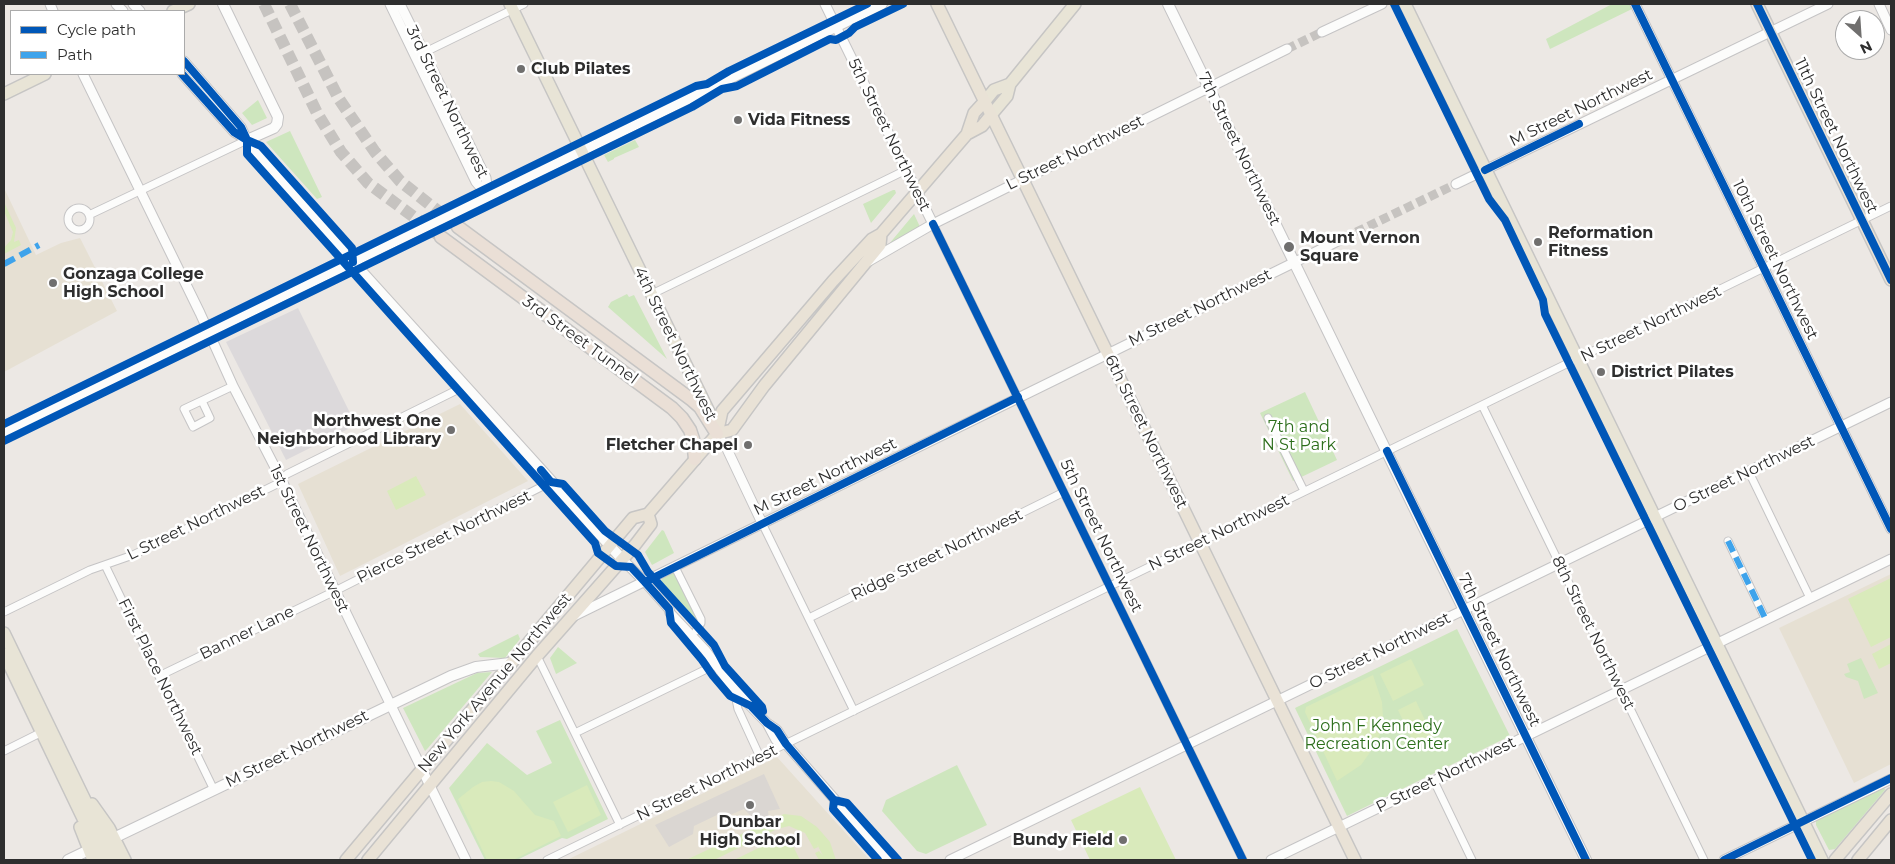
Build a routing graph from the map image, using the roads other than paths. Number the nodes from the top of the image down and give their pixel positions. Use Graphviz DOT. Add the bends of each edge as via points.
graph roads {
  1 [pos="189,4"];
  2 [pos="224,4"];
  3 [pos="390,4"];
  4 [pos="400,4"];
  5 [pos="524,4"];
  6 [pos="825,4"];
  7 [pos="882,4"];
  8 [pos="937,4"];
  9 [pos="1075,4"];
  10 [pos="1168,4"];
  11 [pos="1382,4"];
  12 [pos="1405,4"];
  13 [pos="1635,4"];
  14 [pos="1757,4"];
  15 [pos="1828,4"];
  16 [pos="1879,4"];
  17 [pos="512,6"];
  18 [pos="175,10"];
  19 [pos="836,26"];
  20 [pos="1891,30"];
  21 [pos="1322,32"];
  22 [pos="1770,32"];
  23 [pos="1287,49"];
  24 [pos="424,53"];
  25 [pos="415,57"];
  26 [pos="185,62"];
  27 [pos="43,75"];
  28 [pos="83,75"];
  29 [pos="183,75"];
  30 [pos="1672,79"];
  31 [pos="1010,84"];
  32 [pos="1209,87"];
  33 [pos="4,94"];
  34 [pos="985,101"];
  35 [pos="991,115"];
  36 [pos="967,134"];
  37 [pos="247,140"];
  38 [pos="581,151"];
  39 [pos="906,170"];
  40 [pos="1485,170"];
  41 [pos="1023,179"];
  42 [pos="1456,184"];
  43 [pos="140,191"];
  44 [pos="917,192"];
  45 [pos="488,196"];
  46 [pos="1891,206"];
  47 [pos="89,215"];
  48 [pos="1862,220"];
  49 [pos="933,224"];
  50 [pos="458,228"];
  51 [pos="881,234"];
  52 [pos="441,237"];
  53 [pos="1344,238"];
  54 [pos="353,262"];
  55 [pos="866,262"];
  56 [pos="1294,262"];
  57 [pos="1764,269"];
  58 [pos="1891,280"];
  59 [pos="652,294"];
  60 [pos="208,332"];
  61 [pos="1107,354"];
  62 [pos="1578,359"];
  63 [pos="233,386"];
  64 [pos="465,386"];
  65 [pos="1018,398"];
  66 [pos="202,401"];
  67 [pos="1891,402"];
  68 [pos="1482,405"];
  69 [pos="1268,418"];
  70 [pos="1842,426"];
  71 [pos="4,432"];
  72 [pos="717,434"];
  73 [pos="1387,451"];
  74 [pos="695,459"];
  75 [pos="1749,472"];
  76 [pos="281,479"];
  77 [pos="551,482"];
  78 [pos="1304,491"];
  79 [pos="1064,492"];
  80 [pos="648,514"];
  81 [pos="1654,517"];
  82 [pos="762,523"];
  83 [pos="1891,529"];
  84 [pos="1728,541"];
  85 [pos="1199,542"];
  86 [pos="609,546"];
  87 [pos="622,558"];
  88 [pos="1891,559"];
  89 [pos="1559,563"];
  90 [pos="105,565"];
  91 [pos="675,567"];
  92 [pos="645,582"];
  93 [pos="1110,586"];
  94 [pos="335,591"];
  95 [pos="1810,598"];
  96 [pos="669,609"];
  97 [pos="1464,610"];
  98 [pos="4,612"];
  99 [pos="572,617"];
  100 [pos="809,618"];
  101 [pos="1766,620"];
  102 [pos="696,632"];
  103 [pos="4,633"];
  104 [pos="1717,643"];
  105 [pos="4,654"];
  106 [pos="537,656"];
  107 [pos="510,663"];
  108 [pos="715,665"];
  109 [pos="159,676"];
  110 [pos="734,689"];
  111 [pos="1620,690"];
  112 [pos="1277,701"];
  113 [pos="390,704"];
  114 [pos="854,711"];
  115 [pos="46,730"];
  116 [pos="575,733"];
  117 [pos="1526,736"];
  118 [pos="786,744"];
  119 [pos="1186,745"];
  120 [pos="4,751"];
  121 [pos="760,756"];
  122 [pos="422,770"];
  123 [pos="1891,779"];
  124 [pos="1434,781"];
  125 [pos="430,786"];
  126 [pos="214,790"];
  127 [pos="1891,794"];
  128 [pos="79,799"];
  129 [pos="1891,820"];
  130 [pos="1803,822"];
  131 [pos="620,825"];
  132 [pos="1338,827"];
  133 [pos="99,847"];
  134 [pos="68,860"];
  135 [pos="103,860"];
  136 [pos="114,860"];
  137 [pos="125,860"];
  138 [pos="346,860"];
  139 [pos="368,860"];
  140 [pos="466,860"];
  141 [pos="547,860"];
  142 [pos="888,860"];
  143 [pos="950,860"];
  144 [pos="1243,860"];
  145 [pos="1271,860"];
  146 [pos="1354,860"];
  147 [pos="1472,860"];
  148 [pos="1586,860"];
  149 [pos="1704,860"];
  150 [pos="1724,860"];
  151 [pos="1822,860"];
  152 [pos="1835,860"];
  153 [pos="1858,860"];
  1 -- 18 [label="main road"];
  2 -- 37 [label="main road" via="278,117 274,128"];
  3 -- 25 [label="street, 3rd Street Northwest"];
  4 -- 24 [label="street, 3rd Street Northwest"];
  5 -- 17 [label="street"];
  6 -- 19 [label="street, 5th Street Northwest"];
  7 -- 19 [label="main road"];
  8 -- 34 [label="highway, 6th Street Northwest"];
  9 -- 31 [label="main road, New York Avenue Northwest"];
  10 -- 32 [label="main road, 7th Street Northwest"];
  11 -- 21 [label="street"];
  12 -- 40 [label="main road"];
  13 -- 30 [label="street, 10th Street Northwest"];
  14 -- 22 [label="highway, 11th Street Northwest"];
  15 -- 22 [label="street, M Street Northwest"];
  16 -- 20 [label="street"];
  17 -- 24 [label="street"];
  17 -- 38 [label="main road, 4th Street Northwest"];
  19 -- 38 [label="main road"];
  19 -- 39 [label="street, 5th Street Northwest"];
  22 -- 30 [label="street, M Street Northwest"];
  22 -- 48 [label="highway, 11th Street Northwest"];
  23 -- 32 [label="street, L Street Northwest"];
  24 -- 25 [label="street"];
  24 -- 45 [label="street, 3rd Street Northwest" via="486,178"];
  25 -- 45 [label="street, 3rd Street Northwest" via="476,182"];
  26 -- 37 [label="street" via="241,127"];
  27 -- 33 [label="main road"];
  28 -- 43 [label="street, 1st Street Northwest"];
  29 -- 37 [label="street" via="234,132"];
  30 -- 40 [label="street, M Street Northwest"];
  30 -- 57 [label="street, 10th Street Northwest"];
  31 -- 34 [label="main road, New York Avenue Northwest" via="994,90"];
  31 -- 35 [label="main road, New York Avenue Northwest" via="1008,96"];
  32 -- 41 [label="street, L Street Northwest"];
  32 -- 56 [label="main road, 7th Street Northwest"];
  34 -- 35 [label="highway, 6th Street Northwest"];
  34 -- 36 [label="highway, New York Avenue Northwest" via="974,113"];
  35 -- 36 [label="highway, New York Avenue Northwest" via="982,126"];
  35 -- 41 [label="highway, 6th Street Northwest"];
  36 -- 44 [label="highway, New York Avenue Northwest"];
  37 -- 43 [label="street"];
  37 -- 54 [label="main road"];
  38 -- 45 [label="main road"];
  38 -- 59 [label="main road, 4th Street Northwest"];
  39 -- 44 [label="street, 5th Street Northwest"];
  39 -- 59 [label="street"];
  40 -- 42 [label="street, M Street Northwest"];
  40 -- 62 [label="main road"];
  41 -- 49 [label="street, L Street Northwest"];
  41 -- 61 [label="highway, 6th Street Northwest"];
  43 -- 47 [label="street"];
  43 -- 60 [label="street, 1st Street Northwest"];
  44 -- 49 [label="street, 5th Street Northwest"];
  44 -- 51 [label="highway, New York Avenue Northwest"];
  45 -- 54 [label="main road, bridge"];
  46 -- 48 [label="street, N Street Northwest"];
  48 -- 57 [label="street, N Street Northwest"];
  48 -- 58 [label="highway, 11th Street Northwest"];
  49 -- 55 [label="street, L Street Northwest"];
  49 -- 65 [label="street, 5th Street Northwest"];
  50 -- 72 [label="highway, 3rd Street Tunnel" via="692,400"];
  51 -- 55 [label="highway, New York Avenue Northwest" via="880,245"];
  51 -- 72 [label="highway, New York Avenue Northwest" via="872,239 832,281 722,411"];
  52 -- 74 [label="highway, 3rd Street Tunnel" via="672,408 690,430"];
  53 -- 56 [label="street, M Street Northwest"];
  54 -- 60 [label="main road"];
  54 -- 64 [label="main road"];
  55 -- 72 [label="highway, New York Avenue Northwest" via="732,430"];
  56 -- 61 [label="street, M Street Northwest"];
  56 -- 73 [label="main road, 7th Street Northwest"];
  57 -- 62 [label="street, N Street Northwest"];
  57 -- 70 [label="street, 10th Street Northwest"];
  59 -- 72 [label="main road, 4th Street Northwest"];
  60 -- 63 [label="street, 1st Street Northwest"];
  60 -- 71 [label="main road"];
  61 -- 65 [label="street, M Street Northwest"];
  61 -- 85 [label="highway, 6th Street Northwest"];
  62 -- 68 [label="street, N Street Northwest"];
  62 -- 81 [label="main road"];
  63 -- 66 [label="street"];
  63 -- 76 [label="street, 1st Street Northwest"];
  64 -- 76 [label="street, L Street Northwest"];
  64 -- 77 [label="main road"];
  65 -- 79 [label="street, 5th Street Northwest"];
  65 -- 82 [label="street, M Street Northwest"];
  67 -- 70 [label="street, O Street Northwest"];
  68 -- 73 [label="street, N Street Northwest"];
  68 -- 89 [label="street, 8th Street Northwest"];
  69 -- 78 [label="street"];
  70 -- 75 [label="street, O Street Northwest"];
  70 -- 83 [label="street, 10th Street Northwest"];
  72 -- 74 [label="highway, New York Avenue Northwest"];
  72 -- 82 [label="street, 4th Street Northwest"];
  73 -- 78 [label="street, N Street Northwest"];
  73 -- 97 [label="main road, 7th Street Northwest"];
  74 -- 80 [label="highway, New York Avenue Northwest"];
  75 -- 81 [label="street, O Street Northwest"];
  75 -- 95 [label="street"];
  76 -- 90 [label="street, L Street Northwest" via="275,485 133,555"];
  76 -- 94 [label="street, 1st Street Northwest"];
  77 -- 86 [label="main road"];
  77 -- 94 [label="street, Pierce Street Northwest"];
  78 -- 85 [label="street, N Street Northwest"];
  79 -- 93 [label="street, 5th Street Northwest"];
  79 -- 100 [label="street, Ridge Street Northwest"];
  80 -- 86 [label="highway, New York Avenue Northwest" via="633,518"];
  80 -- 87 [label="highway, New York Avenue Northwest" via="651,524"];
  81 -- 89 [label="street, O Street Northwest"];
  81 -- 104 [label="main road"];
  82 -- 91 [label="street, M Street Northwest"];
  82 -- 100 [label="street, 4th Street Northwest"];
  84 -- 101 [label="street"];
  85 -- 93 [label="street, N Street Northwest"];
  85 -- 112 [label="highway, 6th Street Northwest"];
  86 -- 87 [label="main road"];
  86 -- 107 [label="highway, New York Avenue Northwest"];
  87 -- 92 [label="street"];
  87 -- 99 [label="highway, New York Avenue Northwest"];
  88 -- 95 [label="street, P Street Northwest"];
  89 -- 97 [label="street, O Street Northwest"];
  89 -- 111 [label="street, 8th Street Northwest"];
  90 -- 98 [label="street, L Street Northwest"];
  90 -- 109 [label="street, First Place Northwest"];
  91 -- 92 [label="street, M Street Northwest"];
  91 -- 102 [label="street" via="701,619"];
  92 -- 96 [label="street"];
  92 -- 99 [label="street, M Street Northwest"];
  93 -- 114 [label="street, N Street Northwest"];
  93 -- 119 [label="street, 5th Street Northwest"];
  94 -- 109 [label="street, Banner Lane"];
  94 -- 113 [label="street, 1st Street Northwest"];
  95 -- 101 [label="street, P Street Northwest"];
  96 -- 102 [label="street" via="674,609"];
  96 -- 108 [label="street"];
  97 -- 112 [label="street, O Street Northwest"];
  97 -- 117 [label="main road, 7th Street Northwest"];
  99 -- 106 [label="highway, New York Avenue Northwest"];
  100 -- 114 [label="street, 4th Street Northwest"];
  101 -- 104 [label="street, P Street Northwest"];
  102 -- 110 [label="street" via="717,656"];
  103 -- 115 [label="main road"];
  104 -- 111 [label="street, P Street Northwest"];
  104 -- 130 [label="main road"];
  105 -- 115 [label="main road"];
  106 -- 116 [label="street"];
  106 -- 125 [label="highway, New York Avenue Northwest"];
  107 -- 113 [label="main road, M Street Northwest" via="461,671"];
  107 -- 122 [label="highway, New York Avenue Northwest"];
  108 -- 110 [label="street"];
  108 -- 116 [label="street"];
  109 -- 126 [label="street, First Place Northwest"];
  110 -- 118 [label="street" via="766,723 776,740"];
  110 -- 121 [label="street" via="738,709"];
  111 -- 117 [label="street, P Street Northwest"];
  111 -- 149 [label="street, 8th Street Northwest"];
  112 -- 119 [label="street, O Street Northwest"];
  112 -- 132 [label="highway, 6th Street Northwest"];
  113 -- 122 [label="street, 1st Street Northwest"];
  113 -- 126 [label="main road, M Street Northwest"];
  114 -- 118 [label="street, N Street Northwest"];
  115 -- 120 [label="street"];
  115 -- 128 [label="main road"];
  116 -- 131 [label="street"];
  117 -- 124 [label="street, P Street Northwest"];
  117 -- 148 [label="main road, 7th Street Northwest"];
  118 -- 121 [label="street, N Street Northwest"];
  118 -- 142 [label="street"];
  119 -- 143 [label="street, O Street Northwest"];
  119 -- 144 [label="street, 5th Street Northwest"];
  121 -- 131 [label="street, N Street Northwest"];
  122 -- 125 [label="street, 1st Street Northwest"];
  122 -- 138 [label="highway, New York Avenue Northwest"];
  123 -- 130 [label="street"];
  124 -- 132 [label="street, P Street Northwest"];
  124 -- 147 [label="street"];
  125 -- 139 [label="highway, New York Avenue Northwest"];
  125 -- 140 [label="street, 1st Street Northwest"];
  126 -- 133 [label="main road, M Street Northwest"];
  127 -- 152 [label="highway"];
  128 -- 133 [label="main road"];
  128 -- 133 [label="main road" via="76,816"];
  129 -- 153 [label="highway"];
  130 -- 150 [label="street"];
  130 -- 151 [label="main road"];
  131 -- 141 [label="street, N Street Northwest"];
  132 -- 145 [label="street, P Street Northwest"];
  132 -- 146 [label="highway, 6th Street Northwest"];
  133 -- 134 [label="main road, M Street Northwest"];
  133 -- 135 [label="main road"];
  133 -- 136 [label="main road"];
  133 -- 137 [label="main road"];
}
